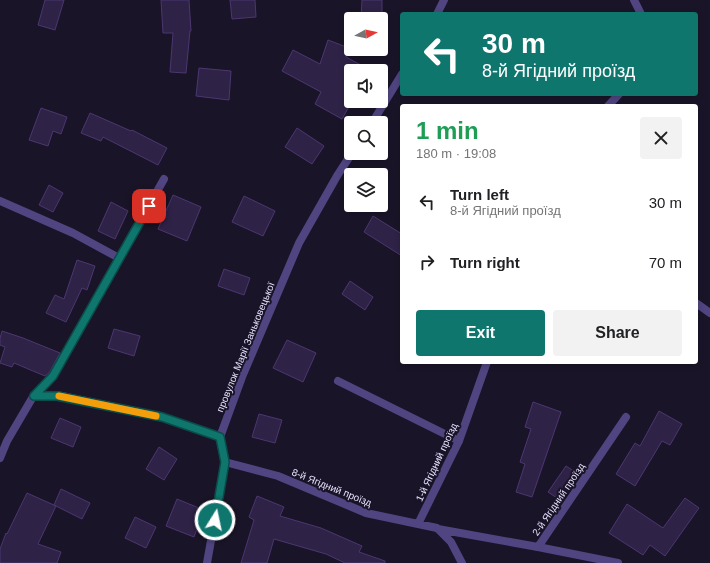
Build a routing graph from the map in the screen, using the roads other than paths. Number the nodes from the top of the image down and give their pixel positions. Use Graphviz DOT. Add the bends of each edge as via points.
graph roads {
  1 [pos="444,0"];
  2 [pos="634,0"];
  3 [pos="438,12"];
  4 [pos="640,12"];
  5 [pos="400,77"];
  6 [pos="617,96"];
  7 [pos="610,104"];
  8 [pos="376,116"];
  9 [pos="347,160"];
  10 [pos="164,179"];
  11 [pos="0,201"];
  12 [pos="119,258"];
  13 [pos="698,304"];
  14 [pos="710,313"];
  15 [pos="486,364"];
  16 [pos="338,381"];
  17 [pos="34,396"];
  18 [pos="626,417"];
  19 [pos="220,437"];
  20 [pos="459,441"];
  21 [pos="0,458"];
  22 [pos="225,462"];
  23 [pos="418,524"];
  24 [pos="437,528"];
  25 [pos="538,547"];
  26 [pos="207,563"];
  27 [pos="462,563"];
  28 [pos="614,563"];
  1 -- 3 [label="street"];
  2 -- 4 [label="street"];
  5 -- 8 [label="street"];
  6 -- 7 [label="street"];
  9 -- 19 [label="street, провулок Марії Заньковецької" via="299,243 242,377"];
  10 -- 12 [label="street"];
  11 -- 12 [label="street" via="73,233"];
  12 -- 17 [label="street" via="53,376"];
  13 -- 14 [label="street"];
  15 -- 20 [label="street, 1-й Ягідний проїзд"];
  16 -- 20 [label="street"];
  17 -- 19 [label="street" via="57,396 162,417"];
  17 -- 21 [label="street" via="6,441"];
  18 -- 25 [label="street, 2-й Ягідний проїзд"];
  19 -- 22 [label="street"];
  20 -- 23 [label="street, 1-й Ягідний проїзд"];
  22 -- 23 [label="street, 8-й Ягідний проїзд" via="278,476 366,513"];
  22 -- 26 [label="street"];
  23 -- 24 [label="street, 8-й Ягідний проїзд"];
  24 -- 25 [label="street, 2-й Ягідний проїзд"];
  24 -- 27 [label="street" via="451,542"];
  25 -- 28 [label="street"];
}
